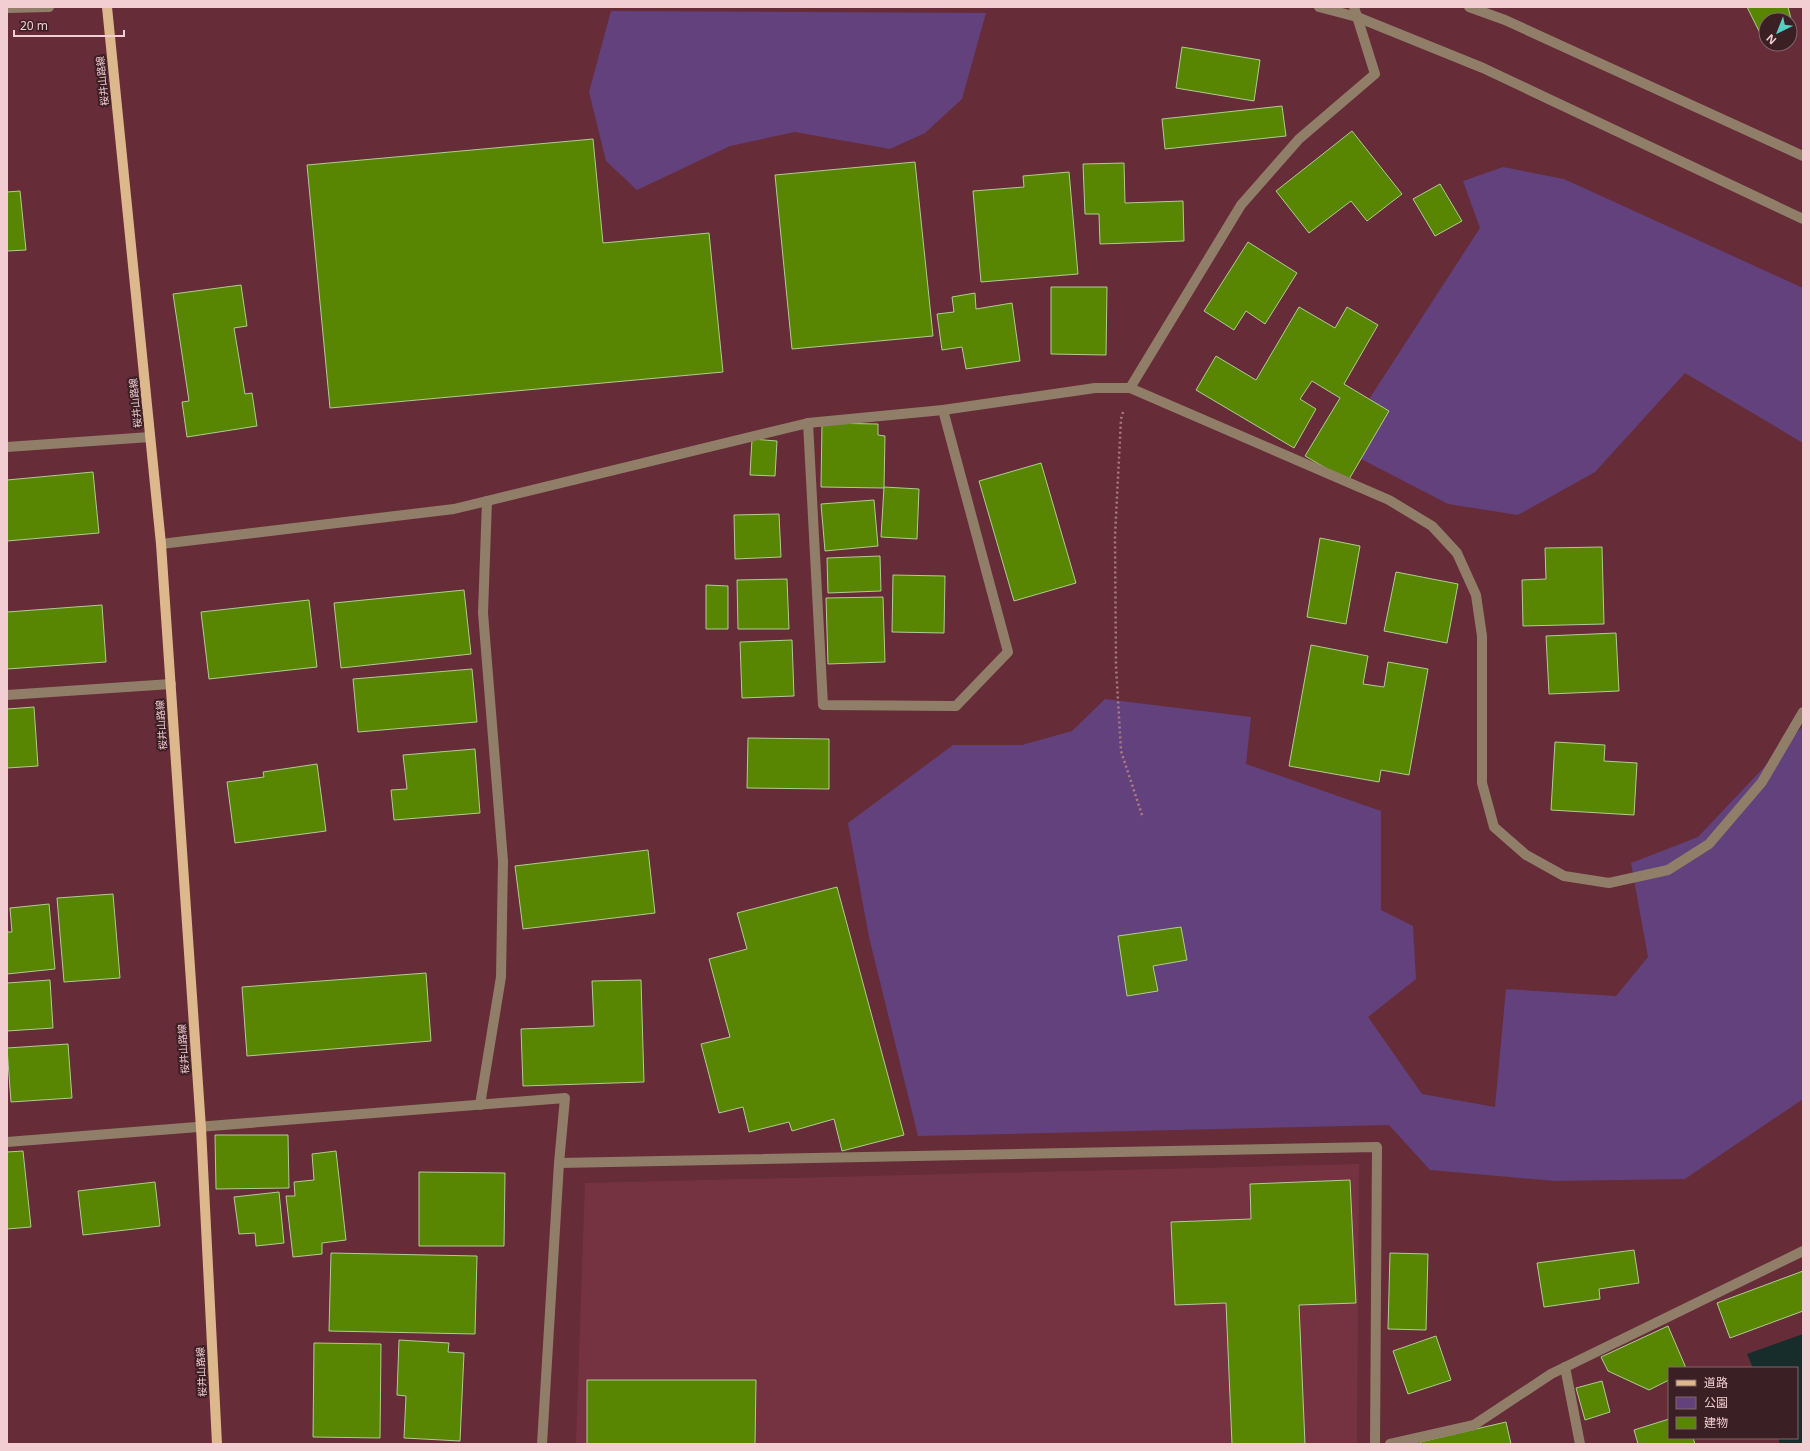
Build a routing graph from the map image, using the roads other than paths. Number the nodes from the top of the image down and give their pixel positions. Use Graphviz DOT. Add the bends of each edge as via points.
graph roads {
  1 [pos="48,7"];
  2 [pos="107,7"];
  3 [pos="1319,7"];
  4 [pos="1468,7"];
  5 [pos="7,8"];
  6 [pos="1356,12"];
  7 [pos="1803,156"];
  8 [pos="1803,218"];
  9 [pos="1130,388"];
  10 [pos="943,410"];
  11 [pos="808,423"];
  12 [pos="150,437"];
  13 [pos="7,447"];
  14 [pos="487,501"];
  15 [pos="161,544"];
  16 [pos="171,684"];
  17 [pos="7,695"];
  18 [pos="1803,712"];
  19 [pos="480,1105"];
  20 [pos="201,1128"];
  21 [pos="7,1142"];
  22 [pos="559,1163"];
  23 [pos="1803,1251"];
  24 [pos="1565,1367"];
  25 [pos="217,1444"];
  26 [pos="542,1444"];
  27 [pos="1375,1444"];
  28 [pos="1390,1444"];
  29 [pos="1580,1444"];
  1 -- 5 [label="street"];
  2 -- 12 [label="main road, 桜井山路線"];
  3 -- 6 [label="street"];
  4 -- 7 [label="street" via="1505,20"];
  6 -- 8 [label="street" via="1484,68"];
  6 -- 9 [label="street" via="1375,74 1299,139 1241,205"];
  9 -- 10 [label="street" via="1095,388"];
  9 -- 18 [label="street" via="1389,500 1432,526 1457,553 1476,595 1482,636 1482,783 1494,827 1526,855 1564,876 1609,883 1638,877 1668,870 1708,844 1762,782"];
  10 -- 11 [label="street"];
  10 -- 11 [label="street" via="1008,652 956,706 823,705"];
  11 -- 14 [label="street"];
  12 -- 13 [label="street"];
  12 -- 15 [label="main road, 桜井山路線"];
  14 -- 15 [label="street" via="454,509"];
  14 -- 19 [label="street" via="483,613 503,861 501,977"];
  15 -- 16 [label="main road, 桜井山路線"];
  16 -- 17 [label="street"];
  16 -- 20 [label="main road, 桜井山路線"];
  19 -- 20 [label="street"];
  19 -- 22 [label="street" via="565,1098"];
  20 -- 21 [label="street"];
  20 -- 25 [label="main road, 桜井山路線"];
  22 -- 26 [label="street"];
  22 -- 27 [label="street" via="1377,1147"];
  23 -- 24 [label="street"];
  24 -- 28 [label="street" via="1474,1425"];
  24 -- 29 [label="street"];
}
